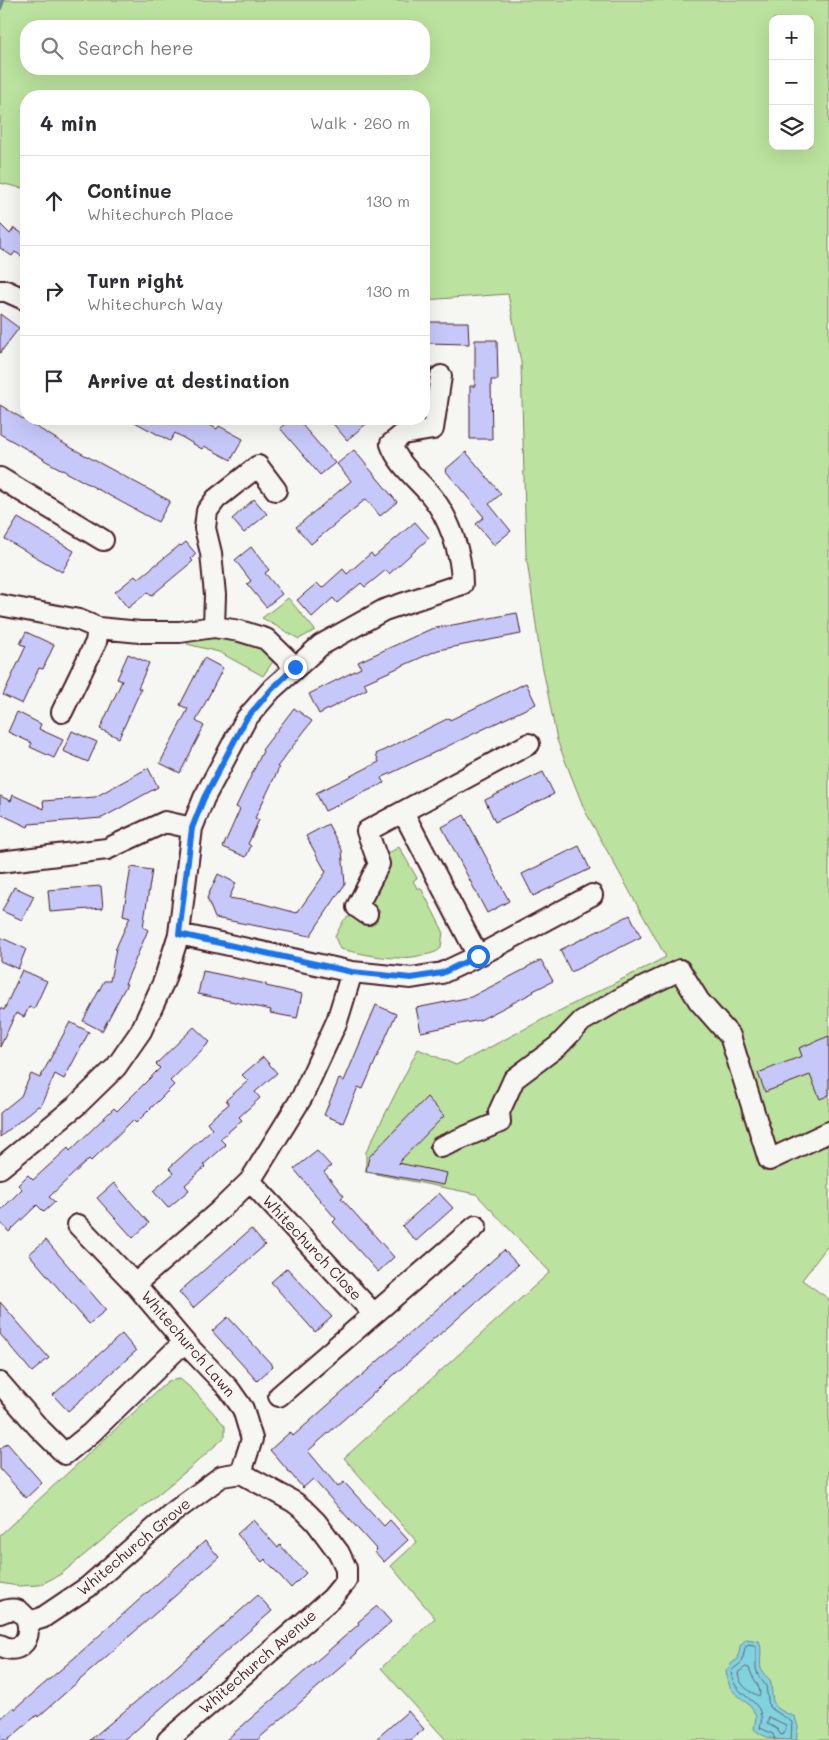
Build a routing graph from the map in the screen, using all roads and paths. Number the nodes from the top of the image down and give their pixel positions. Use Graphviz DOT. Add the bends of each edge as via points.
graph roads {
  1 [pos="0,291"];
  2 [pos="20,297"];
  3 [pos="441,376"];
  4 [pos="0,478"];
  5 [pos="276,490"];
  6 [pos="103,540"];
  7 [pos="0,605"];
  8 [pos="214,627"];
  9 [pos="98,628"];
  10 [pos="295,667"];
  11 [pos="62,712"];
  12 [pos="529,744"];
  13 [pos="403,812"];
  14 [pos="192,828"];
  15 [pos="0,862"];
  16 [pos="592,895"];
  17 [pos="367,914"];
  18 [pos="179,934"];
  19 [pos="478,956"];
  20 [pos="352,972"];
  21 [pos="829,1132"];
  22 [pos="441,1147"];
  23 [pos="0,1168"];
  24 [pos="250,1182"];
  25 [pos="78,1225"];
  26 [pos="476,1226"];
  27 [pos="135,1284"];
  28 [pos="373,1314"];
  29 [pos="184,1342"];
  30 [pos="0,1383"];
  31 [pos="279,1396"];
  32 [pos="241,1473"];
  33 [pos="0,1613"];
  34 [pos="28,1622"];
  35 [pos="1,1650"];
  36 [pos="168,1740"];
  1 -- 2 [label="street"];
  3 -- 10 [label="street" via="434,429 403,434 391,444 395,455 432,496 444,516 456,543 462,584 384,610 321,645"];
  4 -- 6 [label="street"];
  5 -- 8 [label="street" via="258,466 216,499 207,511 205,528 215,594"];
  7 -- 9 [label="street" via="79,620"];
  8 -- 9 [label="street" via="180,632"];
  8 -- 10 [label="street" via="266,639"];
  9 -- 11 [label="street" via="96,642"];
  10 -- 14 [label="street" via="246,719 204,798"];
  12 -- 13 [label="street"];
  13 -- 17 [label="street" via="367,831 379,864 357,907"];
  13 -- 19 [label="street"];
  14 -- 15 [label="street" via="165,822 107,849"];
  14 -- 18 [label="street"];
  16 -- 19 [label="street"];
  18 -- 20 [label="street"];
  18 -- 23 [label="street" via="164,981 141,1032 116,1067 77,1105"];
  19 -- 20 [label="street" via="442,973 411,978"];
  20 -- 24 [label="street" via="337,1021 302,1096"];
  21 -- 22 [label="street" via="769,1160 730,1036 699,1001 680,970 582,1021 558,1046 514,1079 499,1112 500,1122"];
  24 -- 27 [label="street"];
  24 -- 28 [label="street, Whitechurch Close"];
  25 -- 27 [label="street, Whitechurch Lawn"];
  26 -- 28 [label="street, Whitechurch Close"];
  27 -- 29 [label="street, Whitechurch Lawn"];
  28 -- 31 [label="street, Whitechurch Close"];
  29 -- 30 [label="street" via="65,1454"];
  29 -- 32 [label="street, Whitechurch Lawn" via="229,1389 243,1409 252,1438"];
  32 -- 34 [label="street, Whitechurch Grove" via="222,1476 171,1514 88,1587 42,1618"];
  32 -- 36 [label="street, Whitechurch Avenue" via="294,1502 316,1522 339,1553 346,1568 346,1582 332,1598"];
  33 -- 34 [label="street" via="14,1610"];
  34 -- 35 [label="street" via="26,1640 16,1647"];
}
